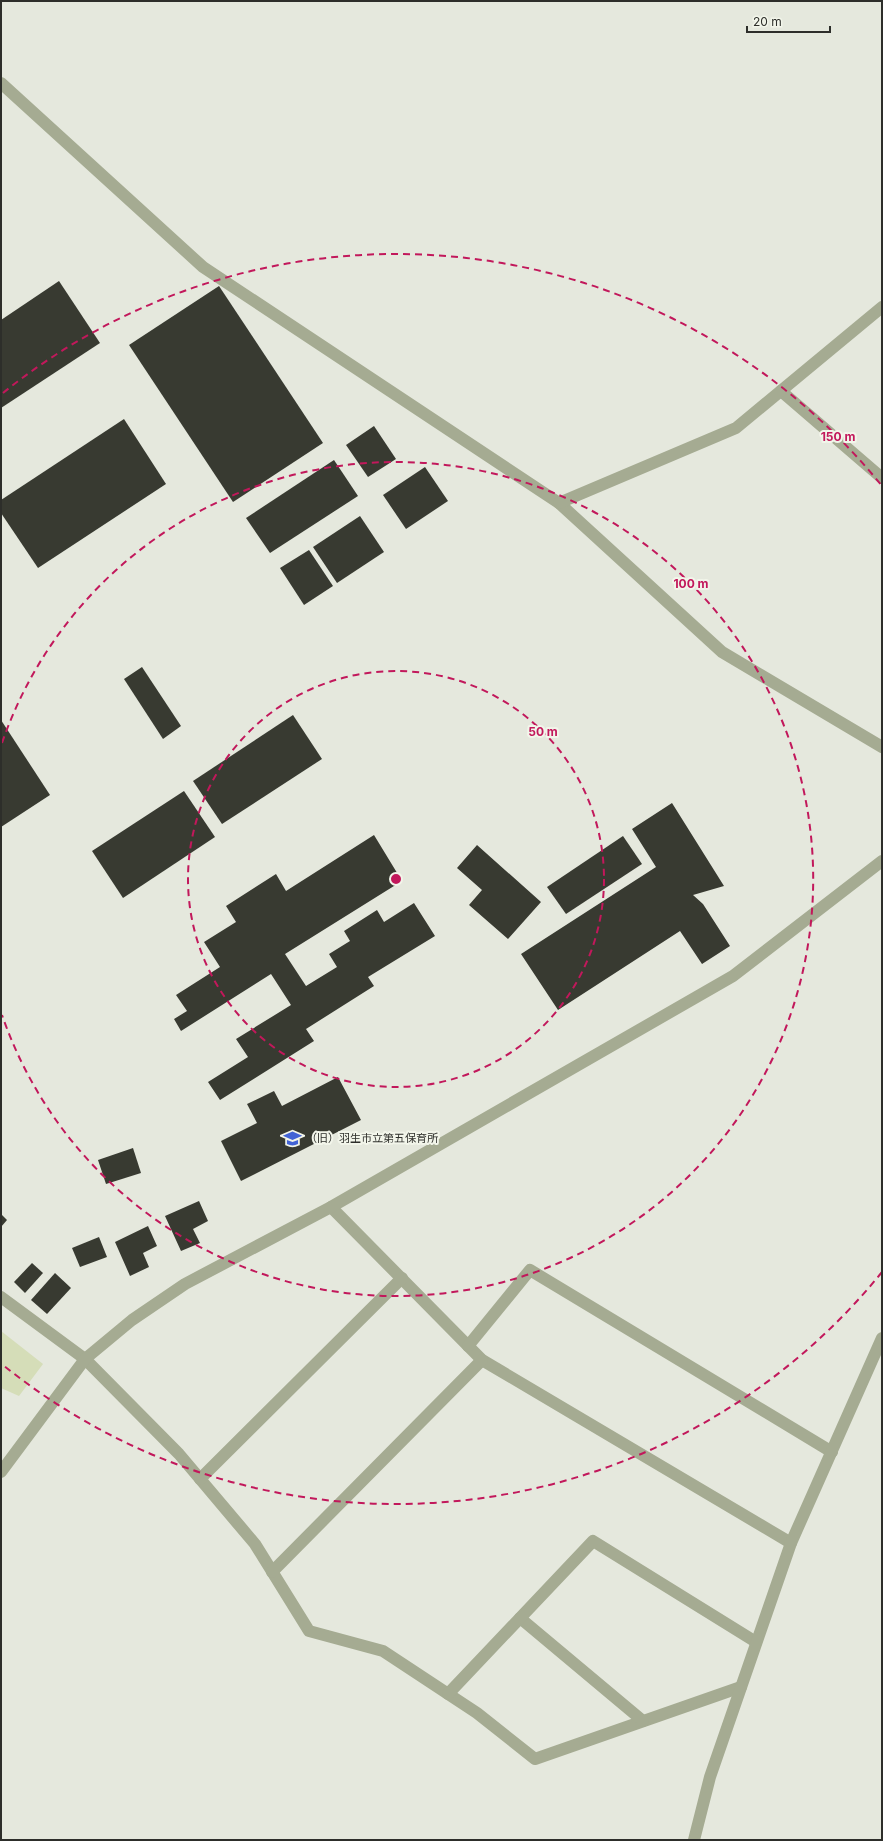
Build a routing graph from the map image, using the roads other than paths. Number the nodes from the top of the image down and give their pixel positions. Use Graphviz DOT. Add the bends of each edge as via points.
graph roads {
  1 [pos="1,83"];
  2 [pos="882,307"];
  3 [pos="781,391"];
  4 [pos="882,478"];
  5 [pos="559,504"];
  6 [pos="882,746"];
  7 [pos="882,861"];
  8 [pos="331,1207"];
  9 [pos="402,1278"];
  10 [pos="1,1297"];
  11 [pos="882,1338"];
  12 [pos="468,1346"];
  13 [pos="85,1359"];
  14 [pos="482,1360"];
  15 [pos="832,1452"];
  16 [pos="1,1472"];
  17 [pos="200,1480"];
  18 [pos="791,1543"];
  19 [pos="272,1572"];
  20 [pos="520,1618"];
  21 [pos="756,1642"];
  22 [pos="741,1687"];
  23 [pos="448,1694"];
  24 [pos="643,1721"];
  25 [pos="694,1840"];
  1 -- 5 [label="street" via="203,267"];
  2 -- 3 [label="street"];
  3 -- 4 [label="street"];
  3 -- 5 [label="street" via="736,428"];
  5 -- 6 [label="street" via="722,652"];
  7 -- 8 [label="street" via="733,976"];
  8 -- 9 [label="street"];
  8 -- 13 [label="street" via="185,1284 132,1320"];
  9 -- 12 [label="street"];
  9 -- 17 [label="street"];
  10 -- 13 [label="street"];
  11 -- 15 [label="street"];
  12 -- 14 [label="street"];
  12 -- 15 [label="street" via="530,1270"];
  13 -- 16 [label="street"];
  13 -- 17 [label="street"];
  14 -- 18 [label="street"];
  14 -- 19 [label="street"];
  15 -- 18 [label="street"];
  17 -- 19 [label="street" via="255,1544"];
  18 -- 21 [label="street"];
  19 -- 23 [label="street" via="309,1632 383,1651"];
  20 -- 21 [label="street" via="593,1541"];
  20 -- 23 [label="street"];
  20 -- 24 [label="street"];
  21 -- 22 [label="street"];
  22 -- 24 [label="street"];
  22 -- 25 [label="street" via="710,1778"];
  23 -- 24 [label="street" via="477,1713 535,1759"];
}
